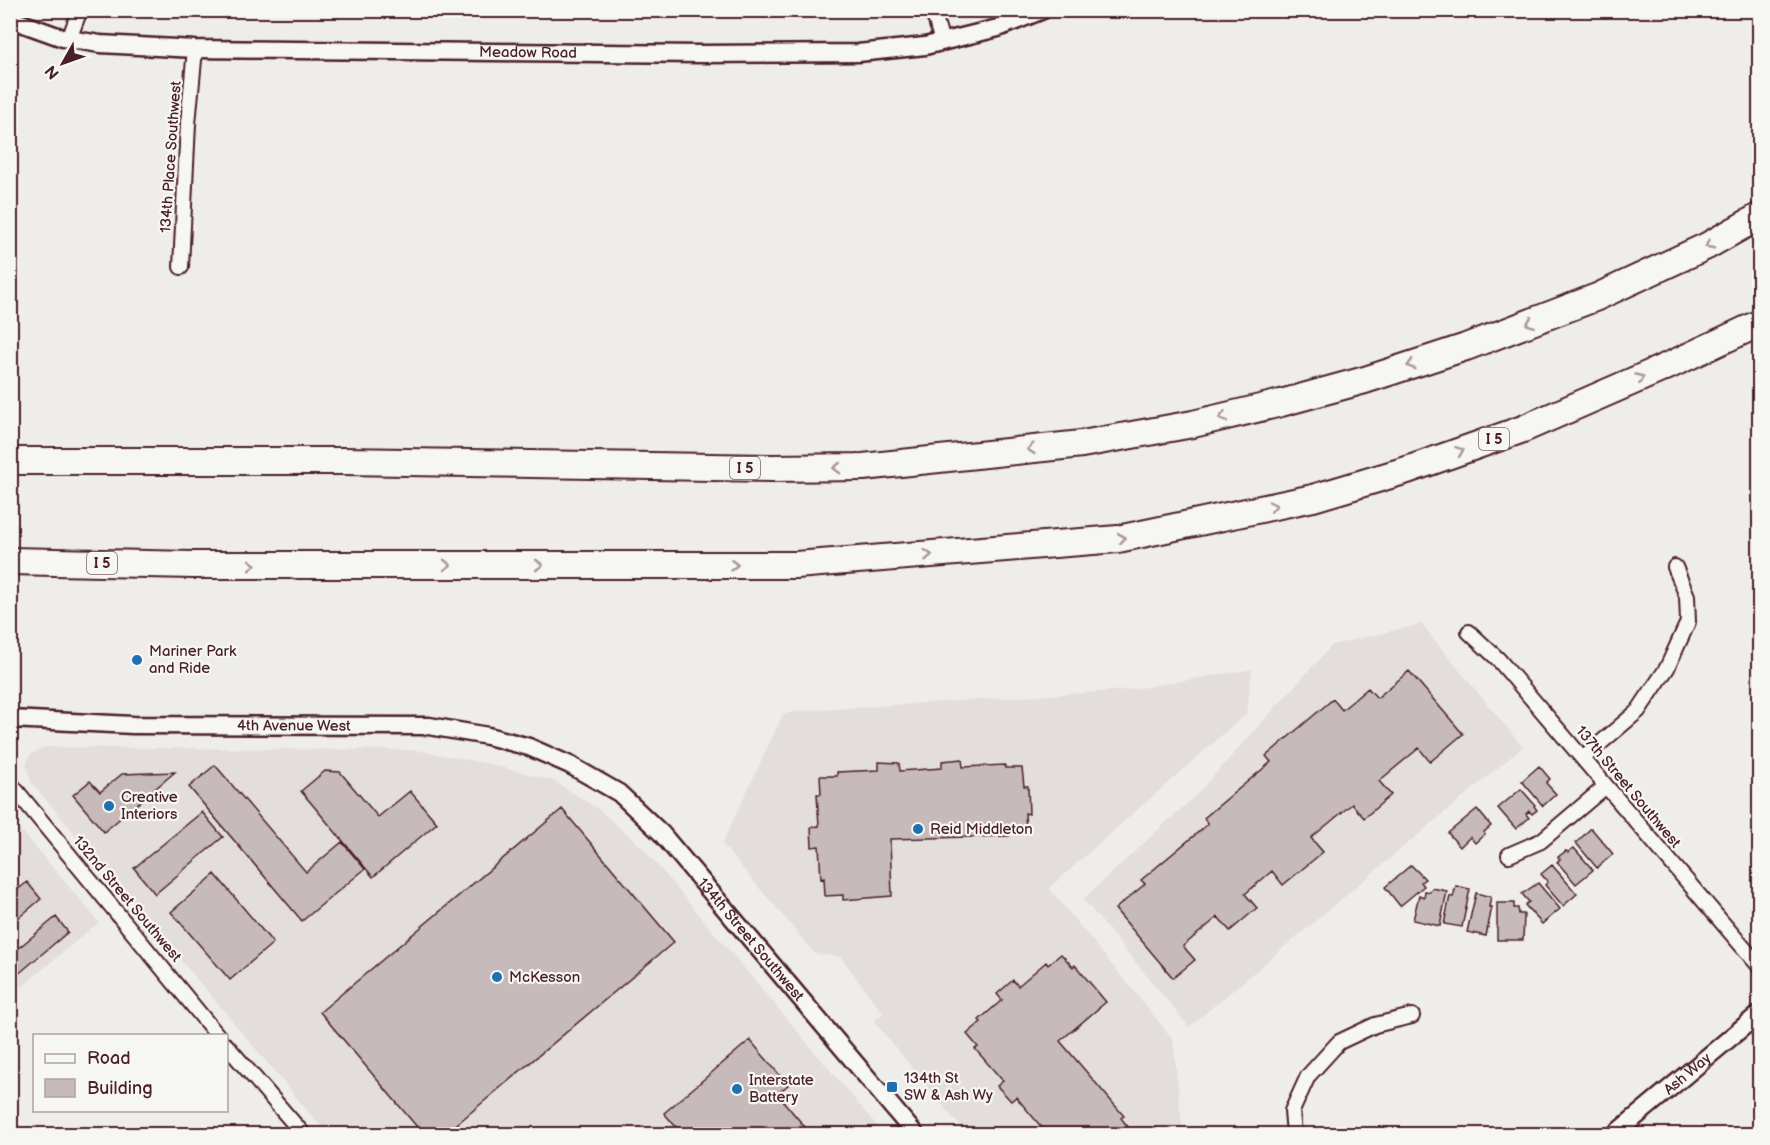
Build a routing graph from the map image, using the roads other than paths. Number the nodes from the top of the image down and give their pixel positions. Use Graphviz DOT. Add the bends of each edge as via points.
graph roads {
  1 [pos="80,10"];
  2 [pos="930,10"];
  3 [pos="1043,10"];
  4 [pos="10,19"];
  5 [pos="69,39"];
  6 [pos="942,42"];
  7 [pos="195,49"];
  8 [pos="1760,216"];
  9 [pos="181,267"];
  10 [pos="1760,323"];
  11 [pos="10,461"];
  12 [pos="10,561"];
  13 [pos="193,565"];
  14 [pos="1676,567"];
  15 [pos="10,573"];
  16 [pos="1469,632"];
  17 [pos="10,718"];
  18 [pos="1582,758"];
  19 [pos="570,765"];
  20 [pos="10,783"];
  21 [pos="1606,786"];
  22 [pos="1509,855"];
  23 [pos="1760,967"];
  24 [pos="1760,1013"];
  25 [pos="1412,1016"];
  26 [pos="217,1034"];
  27 [pos="228,1047"];
  28 [pos="303,1134"];
  29 [pos="915,1134"];
  30 [pos="1294,1134"];
  31 [pos="1615,1134"];
  1 -- 5 [label="street"];
  2 -- 6 [label="street"];
  3 -- 6 [label="street, Meadow Road" via="998,28"];
  4 -- 5 [label="street, Meadow Road"];
  5 -- 7 [label="street, Meadow Road"];
  6 -- 7 [label="street, Meadow Road" via="858,53"];
  7 -- 9 [label="street, 134th Place Southwest"];
  8 -- 11 [label="highway, I 5, one-way" via="1707,246 1597,297 1466,347 1281,403 1082,444 863,467"];
  13 -- 10 [label="highway, I 5, one-way" via="796,565 1118,539 1313,498 1407,470 1523,429"];
  12 -- 13 [label="highway, I 5"];
  13 -- 15 [label="highway"];
  14 -- 18 [label="street" via="1687,596 1688,622 1667,668 1638,711"];
  16 -- 18 [label="street, 137th Street Southwest" via="1498,659"];
  17 -- 19 [label="street, 4th Avenue West" via="133,726 429,726 529,747"];
  18 -- 21 [label="street, 137th Street Southwest"];
  19 -- 29 [label="street, 134th Street Southwest" via="619,793 661,833"];
  20 -- 26 [label="street, 132nd Street Southwest"];
  21 -- 22 [label="street" via="1541,841"];
  21 -- 23 [label="street, 137th Street Southwest"];
  24 -- 31 [label="street, Ash Way"];
  25 -- 30 [label="street" via="1375,1025 1339,1042 1308,1076 1292,1111"];
  27 -- 28 [label="street"];
}
